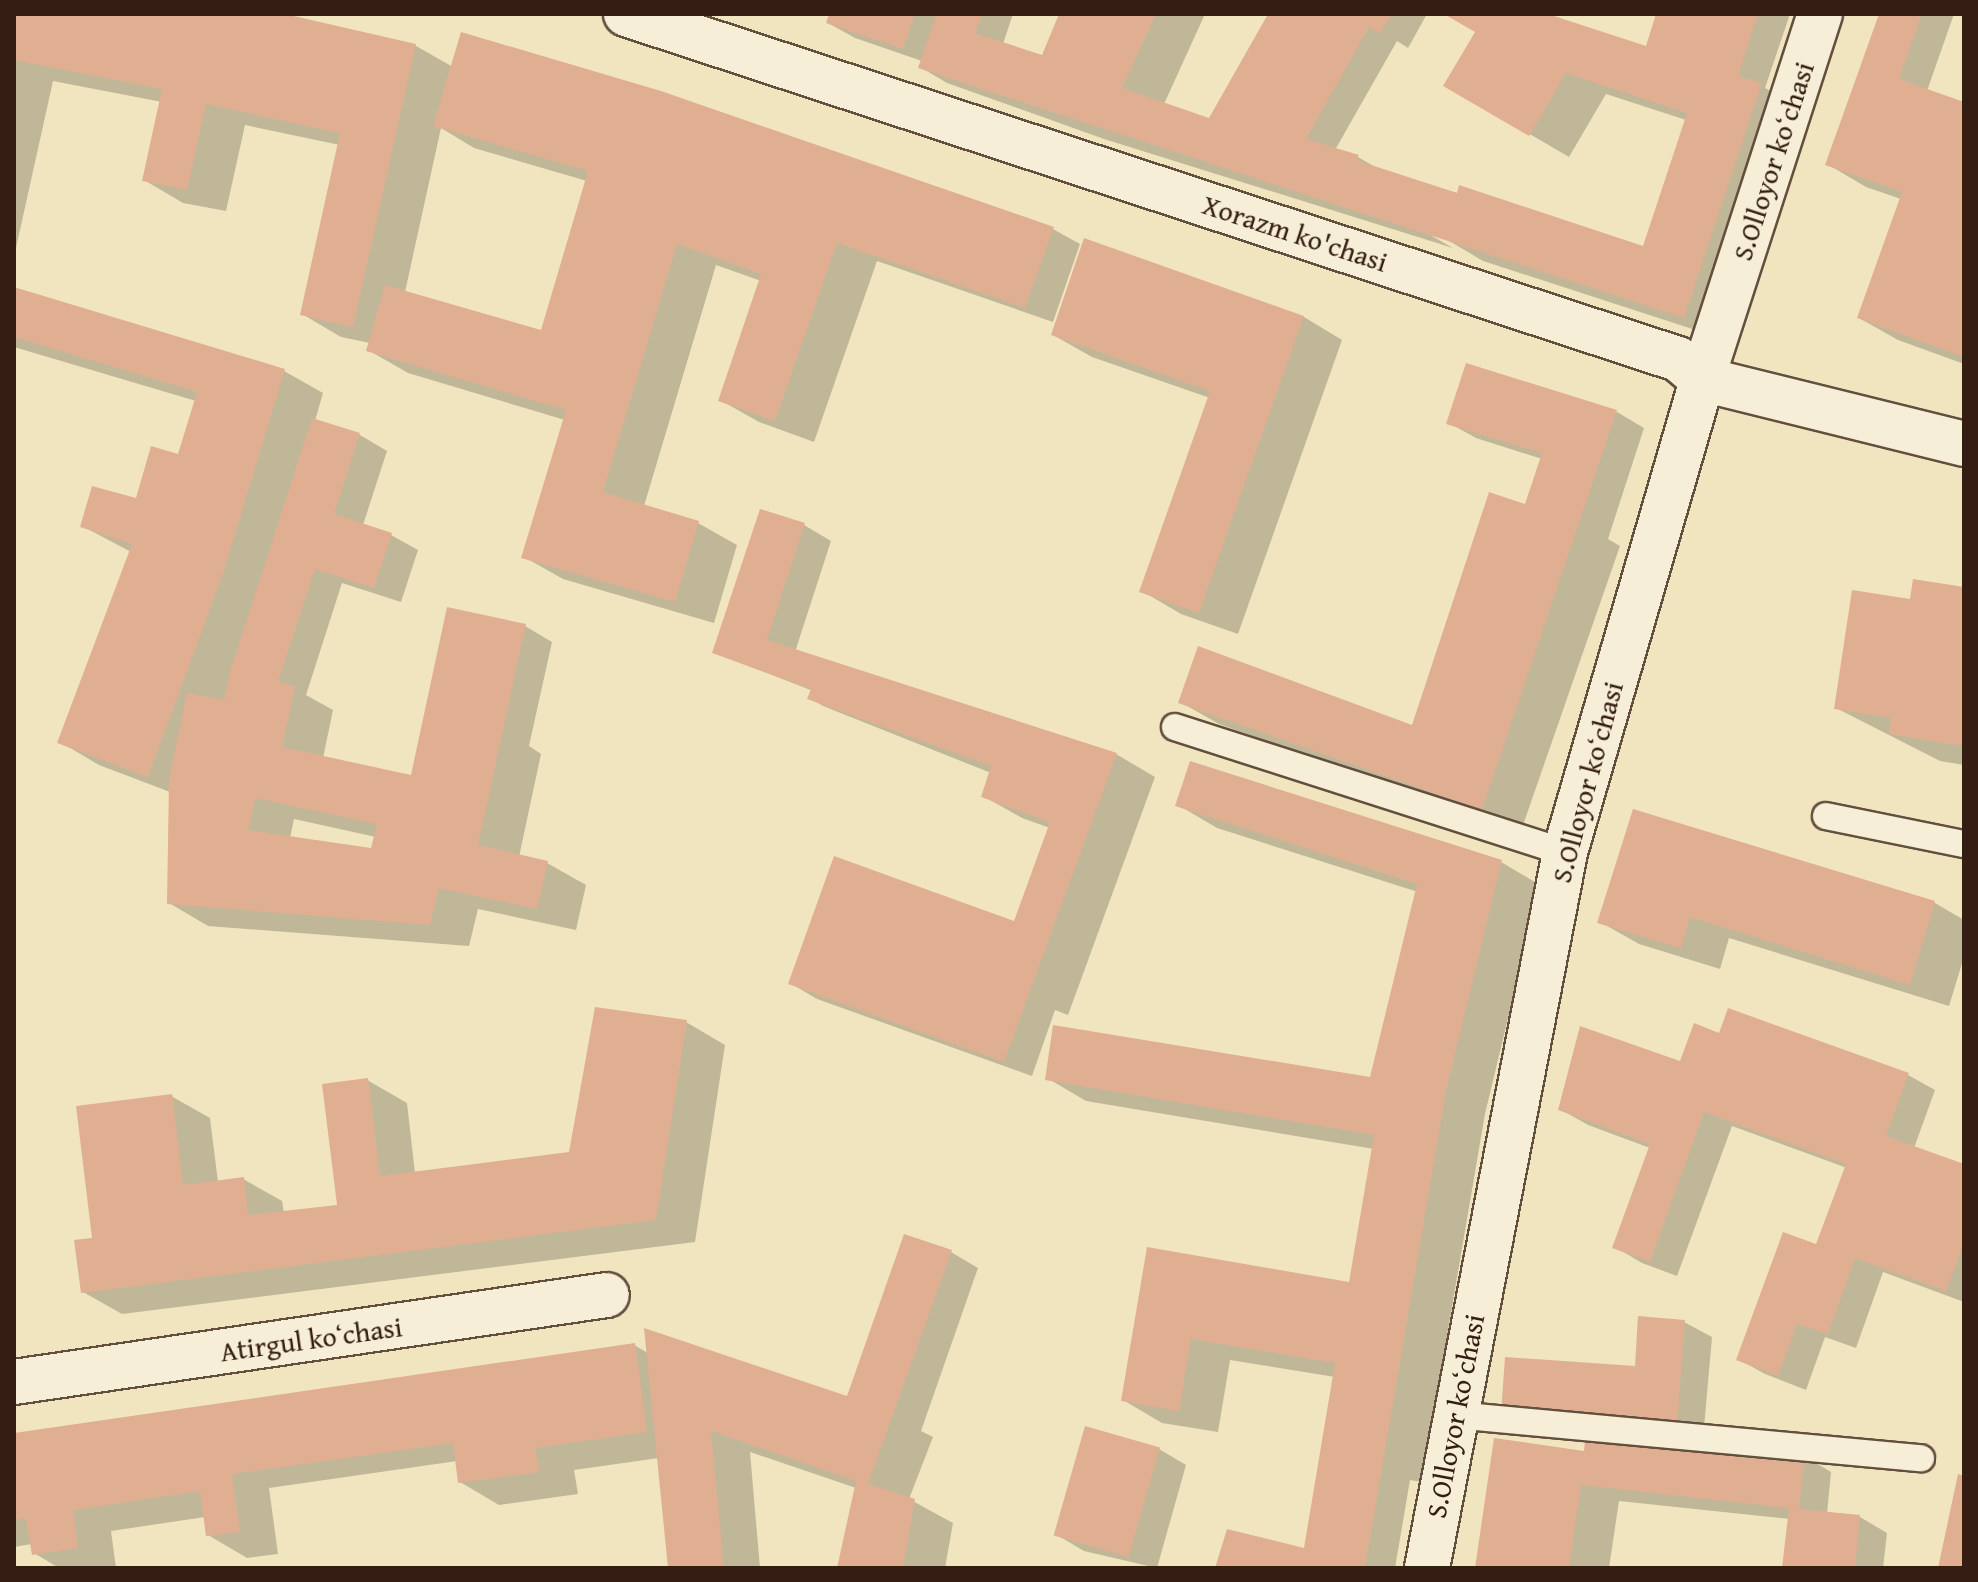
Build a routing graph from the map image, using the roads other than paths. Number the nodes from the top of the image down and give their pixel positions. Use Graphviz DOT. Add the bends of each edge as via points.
graph roads {
  1 [pos="626,14"];
  2 [pos="1820,14"];
  3 [pos="1702,379"];
  4 [pos="1964,444"];
  5 [pos="1175,727"];
  6 [pos="1826,816"];
  7 [pos="1964,844"];
  8 [pos="1565,852"];
  9 [pos="607,1295"];
  10 [pos="14,1382"];
  11 [pos="1454,1415"];
  12 [pos="1921,1458"];
  13 [pos="1427,1568"];
  1 -- 3 [label="street, Xorazm ko'chasi" via="1678,359"];
  2 -- 3 [label="street, S.Olloyor koʻchasi"];
  3 -- 4 [label="street, Xorazm ko'chasi"];
  3 -- 8 [label="street, S.Olloyor koʻchasi"];
  5 -- 8 [label="lane"];
  6 -- 7 [label="lane"];
  8 -- 11 [label="street, S.Olloyor koʻchasi"];
  9 -- 10 [label="street, Atirgul koʻchasi"];
  11 -- 12 [label="lane"];
  11 -- 13 [label="street, S.Olloyor koʻchasi"];
}
